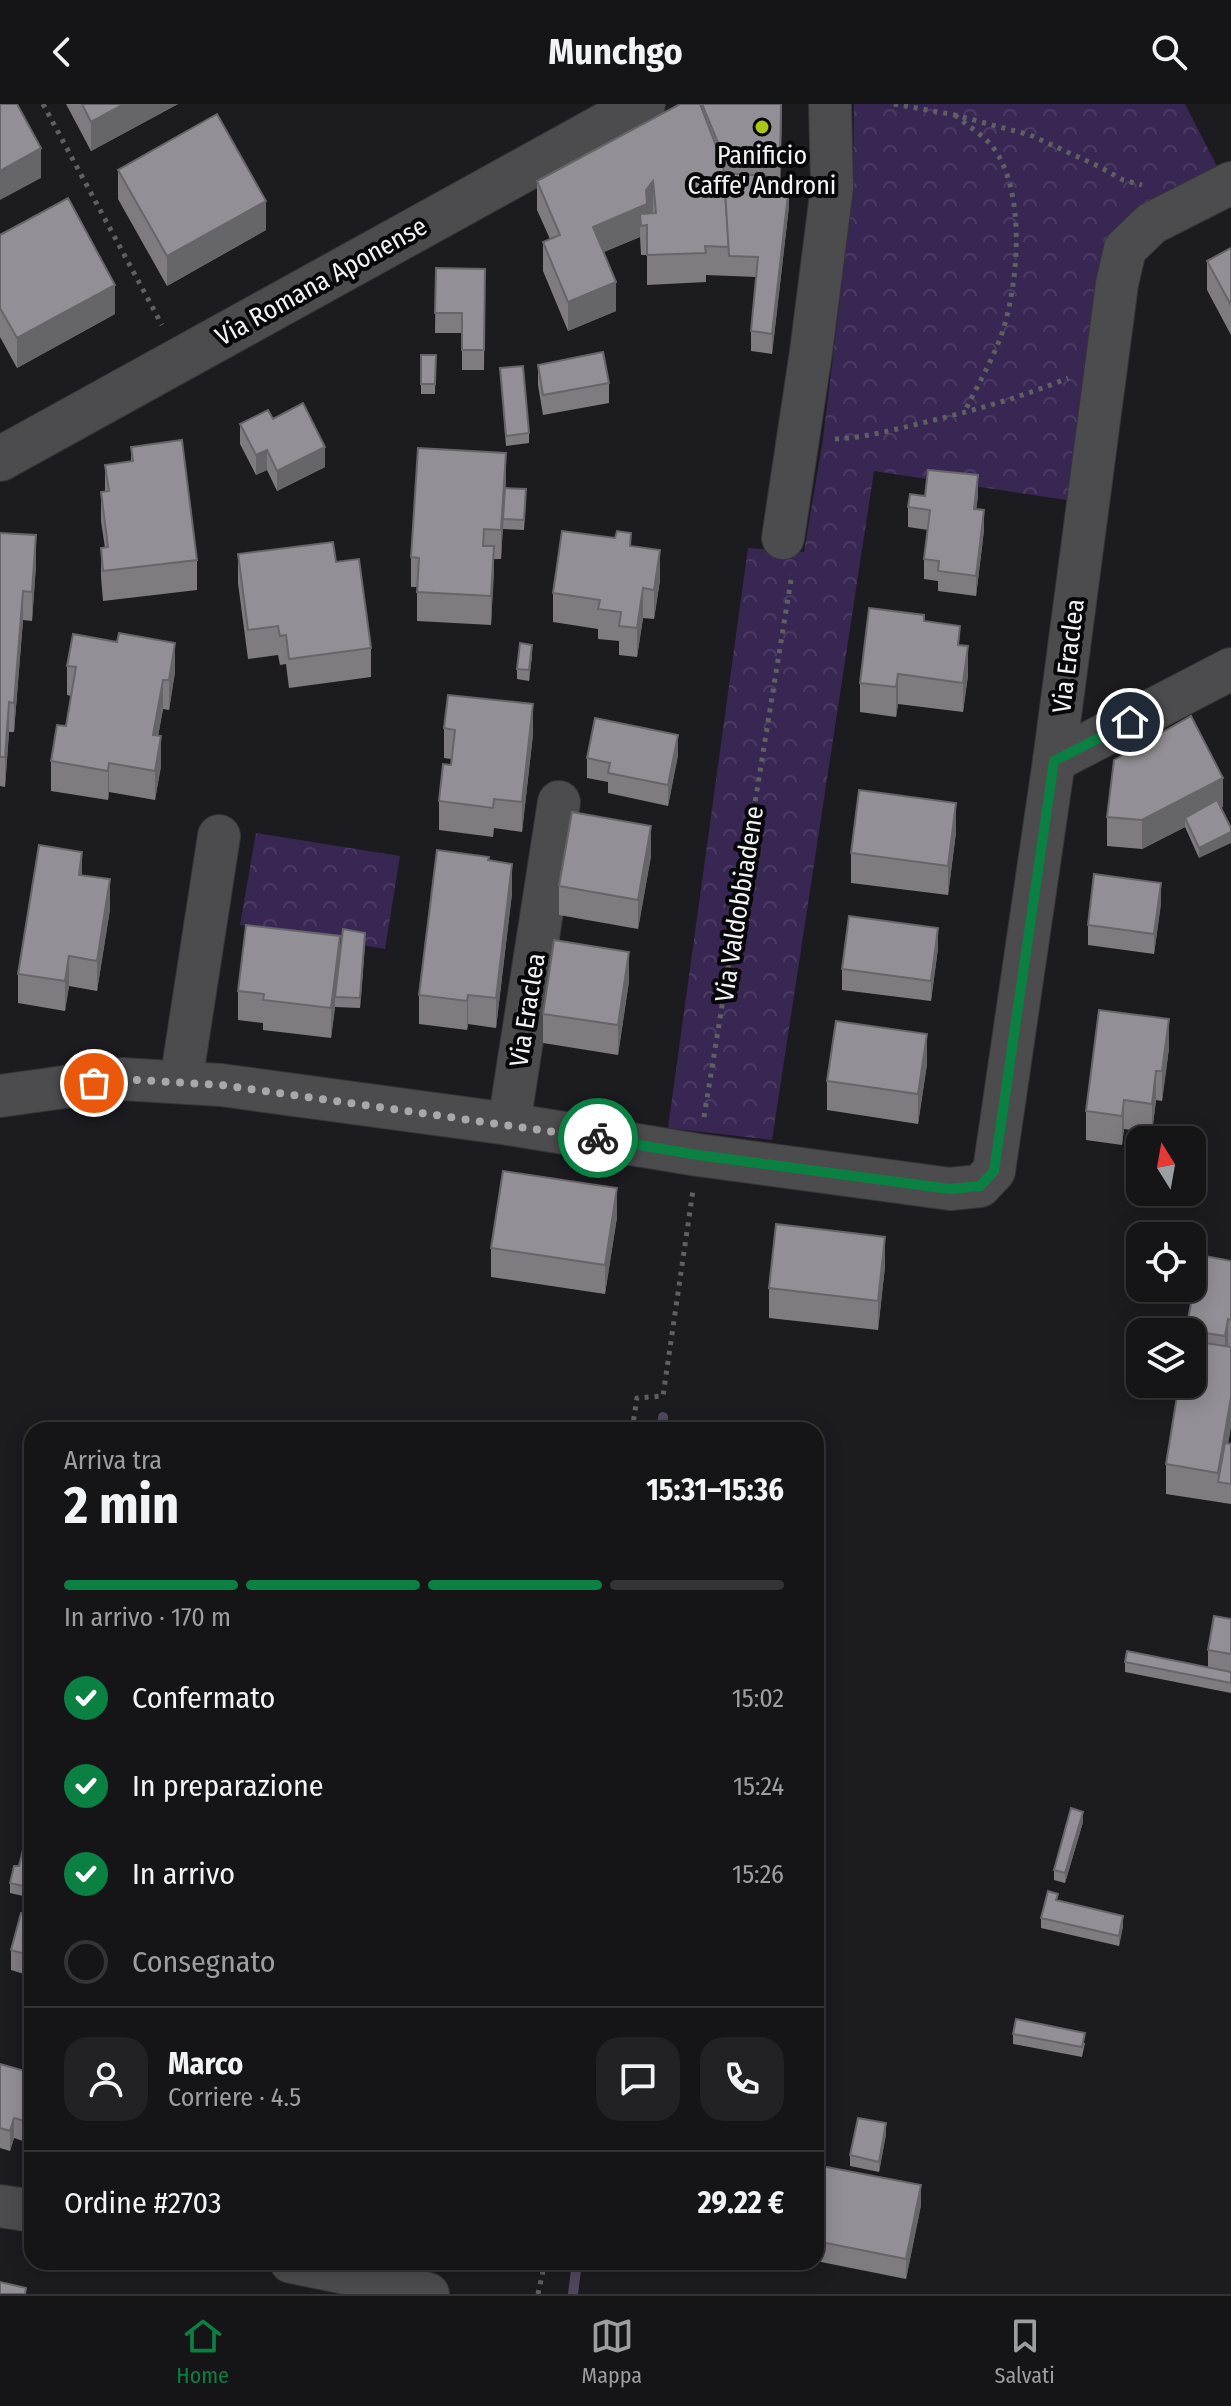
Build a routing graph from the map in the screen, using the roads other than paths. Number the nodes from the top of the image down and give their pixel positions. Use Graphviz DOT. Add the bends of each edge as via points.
graph roads {
  1 [pos="643,104"];
  2 [pos="830,104"];
  3 [pos="1231,183"];
  4 [pos="0,459"];
  5 [pos="789,548"];
  6 [pos="1231,669"];
  7 [pos="1054,761"];
  8 [pos="559,802"];
  9 [pos="219,836"];
  10 [pos="181,1082"];
  11 [pos="0,1096"];
  12 [pos="509,1124"];
  13 [pos="0,2206"];
  14 [pos="24,2210"];
  15 [pos="331,2270"];
  16 [pos="428,2294"];
  1 -- 4 [label="street, Via Romana Aponense"];
  2 -- 5 [label="street" via="832,187"];
  3 -- 7 [label="street, Via Eraclea" via="1152,223 1125,249"];
  6 -- 7 [label="street"];
  7 -- 12 [label="street, Via Eraclea" via="994,1171 980,1186 950,1189"];
  8 -- 12 [label="street, Via Eraclea"];
  9 -- 10 [label="street"];
  10 -- 11 [label="street, Via Eraclea" via="122,1079"];
  10 -- 12 [label="street, Via Eraclea"];
  13 -- 14 [label="street"];
  15 -- 16 [label="street"];
}
